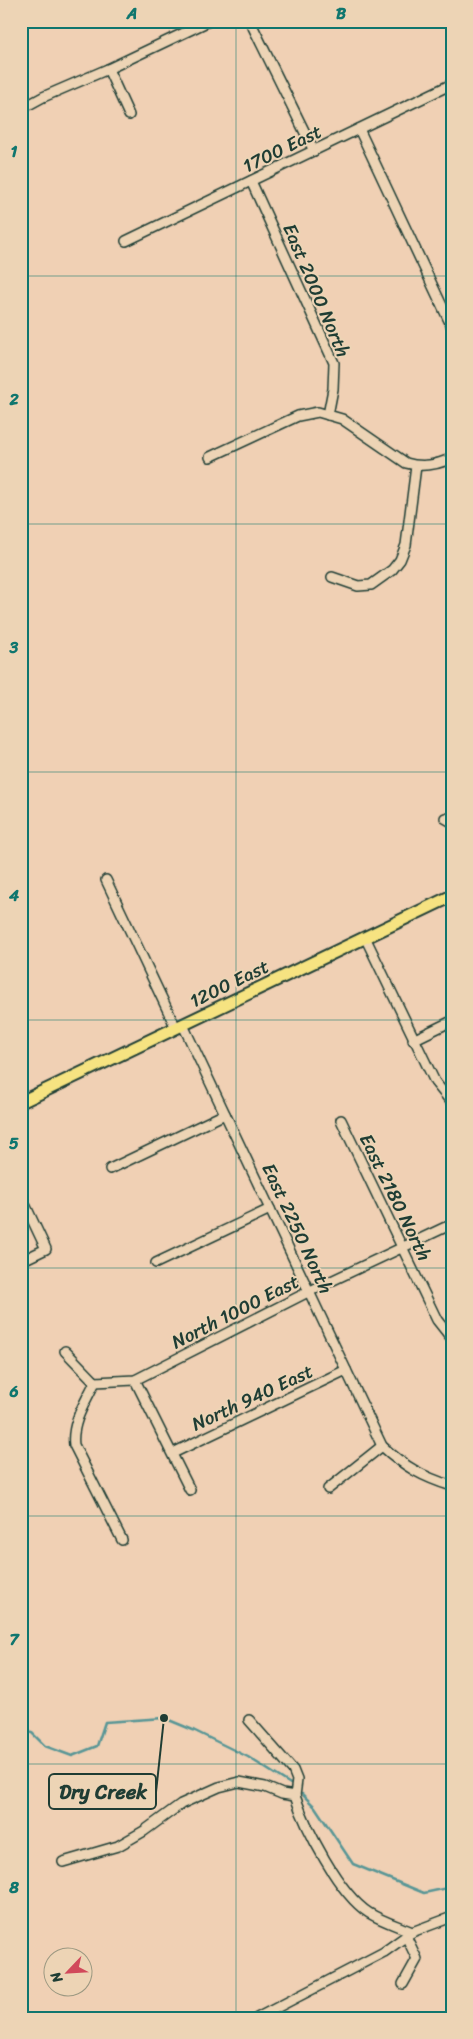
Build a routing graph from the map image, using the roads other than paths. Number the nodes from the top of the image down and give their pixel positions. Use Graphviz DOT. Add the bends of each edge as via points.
graph roads {
  1 [pos="209,21"];
  2 [pos="250,21"];
  3 [pos="108,69"];
  4 [pos="452,84"];
  5 [pos="21,109"];
  6 [pos="129,115"];
  7 [pos="359,129"];
  8 [pos="314,151"];
  9 [pos="251,181"];
  10 [pos="126,241"];
  11 [pos="452,327"];
  12 [pos="328,415"];
  13 [pos="210,457"];
  14 [pos="452,458"];
  15 [pos="416,466"];
  16 [pos="332,577"];
  17 [pos="106,880"];
  18 [pos="452,896"];
  19 [pos="365,938"];
  20 [pos="452,1021"];
  21 [pos="179,1027"];
  22 [pos="413,1040"];
  23 [pos="21,1102"];
  24 [pos="452,1103"];
  25 [pos="225,1114"];
  26 [pos="341,1120"];
  27 [pos="110,1169"];
  28 [pos="21,1196"];
  29 [pos="270,1209"];
  30 [pos="452,1224"];
  31 [pos="403,1247"];
  32 [pos="21,1261"];
  33 [pos="156,1263"];
  34 [pos="310,1292"];
  35 [pos="452,1339"];
  36 [pos="65,1351"];
  37 [pos="346,1370"];
  38 [pos="135,1380"];
  39 [pos="96,1382"];
  40 [pos="382,1446"];
  41 [pos="173,1453"];
  42 [pos="452,1486"];
  43 [pos="328,1489"];
  44 [pos="190,1490"];
  45 [pos="122,1540"];
  46 [pos="249,1720"];
  47 [pos="295,1796"];
  48 [pos="64,1862"];
  49 [pos="452,1917"];
  50 [pos="409,1934"];
  51 [pos="403,1984"];
  52 [pos="258,2018"];
  1 -- 3 [label="street"];
  2 -- 8 [label="street"];
  3 -- 5 [label="street"];
  3 -- 6 [label="street"];
  4 -- 7 [label="street, 1700 East"];
  7 -- 8 [label="street, 1700 East"];
  7 -- 11 [label="street"];
  8 -- 9 [label="street, 1700 East"];
  9 -- 10 [label="street, 1700 East"];
  9 -- 12 [label="street, East 2000 North" via="334,363"];
  12 -- 13 [label="street" via="318,412 298,416"];
  12 -- 15 [label="street" via="342,419 390,454"];
  14 -- 15 [label="street" via="438,464"];
  15 -- 16 [label="street" via="406,545 396,565 384,578 371,585 358,586"];
  17 -- 21 [label="street, East 2250 North"];
  18 -- 19 [label="main road, 1200 East"];
  19 -- 21 [label="main road, 1200 East"];
  19 -- 22 [label="street"];
  20 -- 22 [label="street"];
  21 -- 23 [label="main road, 1200 East"];
  21 -- 25 [label="street, East 2250 North"];
  22 -- 24 [label="street" via="435,1082"];
  25 -- 27 [label="street"];
  25 -- 29 [label="street, East 2250 North"];
  26 -- 31 [label="street, East 2180 North"];
  28 -- 32 [label="street" via="46,1249"];
  29 -- 33 [label="street"];
  29 -- 34 [label="street, East 2250 North"];
  30 -- 31 [label="street, North 1000 East"];
  31 -- 34 [label="street, North 1000 East"];
  31 -- 35 [label="street, East 2180 North" via="437,1320"];
  34 -- 37 [label="street, East 2250 North"];
  34 -- 38 [label="street, North 1000 East"];
  36 -- 39 [label="street"];
  37 -- 40 [label="street, East 2250 North"];
  37 -- 41 [label="street, North 940 East"];
  38 -- 39 [label="street, North 1000 East"];
  38 -- 41 [label="street"];
  39 -- 45 [label="street" via="72,1436"];
  40 -- 42 [label="street" via="402,1464 428,1479"];
  40 -- 43 [label="street"];
  41 -- 44 [label="street"];
  46 -- 47 [label="street" via="293,1770 297,1780"];
  47 -- 48 [label="street" via="239,1782 218,1787 181,1804 118,1846"];
  47 -- 50 [label="street" via="314,1839 346,1891 368,1912"];
  49 -- 50 [label="street"];
  50 -- 51 [label="street" via="417,1959"];
  50 -- 52 [label="street" via="384,1952"];
}
